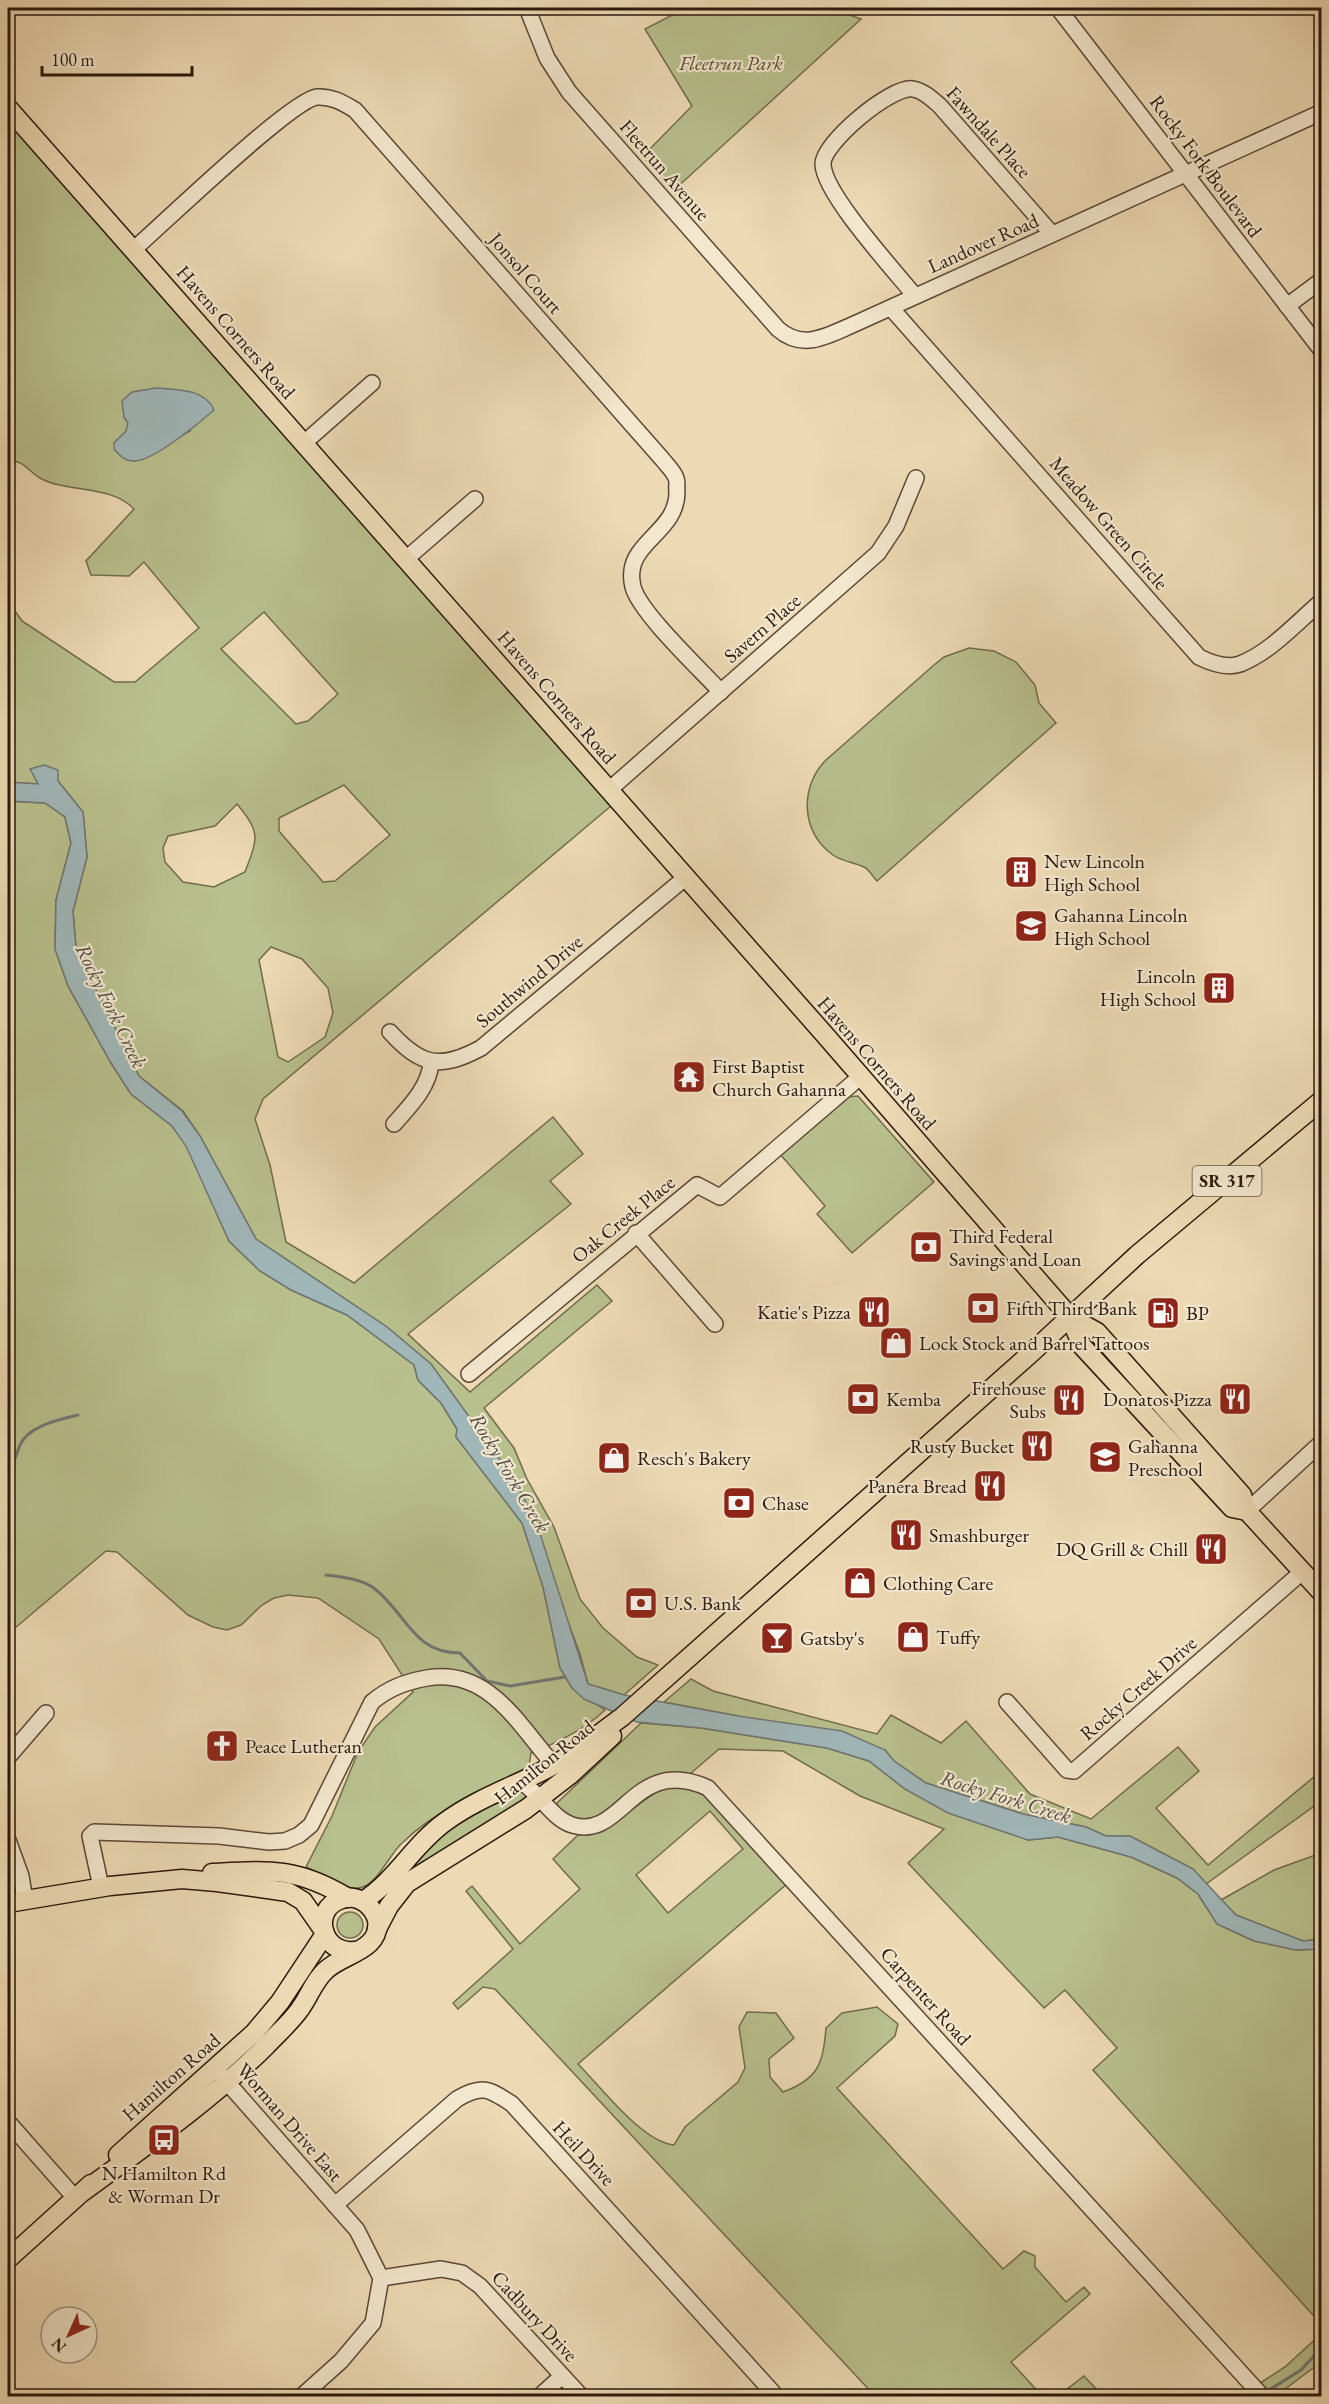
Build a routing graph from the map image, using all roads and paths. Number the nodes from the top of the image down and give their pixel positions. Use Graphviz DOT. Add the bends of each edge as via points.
graph roads {
  1 [pos="527,8"];
  2 [pos="1058,8"];
  3 [pos="8,108"];
  4 [pos="1322,112"];
  5 [pos="1185,174"];
  6 [pos="1052,234"];
  7 [pos="133,250"];
  8 [pos="1322,280"];
  9 [pos="915,296"];
  10 [pos="1287,306"];
  11 [pos="891,308"];
  12 [pos="796,341"];
  13 [pos="1322,351"];
  14 [pos="372,383"];
  15 [pos="304,443"];
  16 [pos="916,478"];
  17 [pos="475,499"];
  18 [pos="406,559"];
  19 [pos="1322,601"];
  20 [pos="721,692"];
  21 [pos="609,790"];
  22 [pos="685,878"];
  23 [pos="390,1032"];
  24 [pos="431,1063"];
  25 [pos="860,1077"];
  26 [pos="1322,1100"];
  27 [pos="394,1124"];
  28 [pos="636,1233"];
  29 [pos="1070,1317"];
  30 [pos="715,1324"];
  31 [pos="469,1374"];
  32 [pos="1322,1442"];
  33 [pos="1247,1511"];
  34 [pos="1302,1572"];
  35 [pos="1322,1593"];
  36 [pos="1007,1702"];
  37 [pos="46,1713"];
  38 [pos="599,1740"];
  39 [pos="8,1757"];
  40 [pos="554,1765"];
  41 [pos="515,1783"];
  42 [pos="540,1798"];
  43 [pos="8,1840"];
  44 [pos="182,1880"];
  45 [pos="102,1887"];
  46 [pos="354,1899"];
  47 [pos="16,1902"];
  48 [pos="324,1928"];
  49 [pos="376,1929"];
  50 [pos="347,1953"];
  51 [pos="214,2067"];
  52 [pos="226,2082"];
  53 [pos="8,2122"];
  54 [pos="80,2195"];
  55 [pos="335,2205"];
  56 [pos="8,2259"];
  57 [pos="381,2278"];
  58 [pos="562,2376"];
  59 [pos="302,2397"];
  60 [pos="540,2397"];
  61 [pos="581,2397"];
  62 [pos="776,2397"];
  63 [pos="1262,2397"];
  1 -- 12 [label="street, Fleetrun Avenue" via="547,58 570,92 778,329"];
  2 -- 5 [label="street, Rocky Fork Boulevard"];
  3 -- 7 [label="main road, Havens Corners Road"];
  4 -- 5 [label="street, Landover Road"];
  5 -- 6 [label="street, Landover Road"];
  5 -- 10 [label="street, Rocky Fork Boulevard"];
  6 -- 9 [label="street, Landover Road"];
  6 -- 9 [label="street, Fawndale Place" via="940,106 913,89 898,90 836,141 822,164 830,188"];
  7 -- 15 [label="main road, Havens Corners Road"];
  7 -- 20 [label="street, Jonsol Court" via="306,100 336,99 355,110 676,478 677,507 668,523 641,548 632,567 633,587 646,609"];
  8 -- 10 [label="street"];
  9 -- 11 [label="street, Landover Road"];
  10 -- 13 [label="street, Rocky Fork Boulevard"];
  11 -- 12 [label="street, Landover Road" via="820,339"];
  11 -- 19 [label="street, Meadow Green Circle" via="1199,657 1224,666 1239,664 1269,647"];
  14 -- 15 [label="street"];
  15 -- 18 [label="main road, Havens Corners Road"];
  16 -- 20 [label="street, Savern Place" via="896,526 878,553"];
  17 -- 18 [label="street"];
  18 -- 21 [label="main road, Havens Corners Road"];
  20 -- 21 [label="street, Savern Place"];
  21 -- 22 [label="main road, Havens Corners Road"];
  22 -- 24 [label="street, Southwind Drive" via="481,1048 458,1061"];
  22 -- 25 [label="main road, Havens Corners Road"];
  23 -- 24 [label="street" via="407,1052"];
  24 -- 27 [label="street" via="430,1076"];
  25 -- 28 [label="street, Oak Creek Place" via="720,1197 697,1185"];
  25 -- 29 [label="main road, Havens Corners Road"];
  26 -- 29 [label="main road, Hamilton Road / SR 317" via="1184,1214"];
  28 -- 30 [label="street"];
  28 -- 31 [label="street, Oak Creek Place"];
  29 -- 33 [label="main road, Havens Corners Road" via="1097,1332 1242,1495"];
  29 -- 38 [label="main road, Hamilton Road"];
  32 -- 33 [label="street"];
  33 -- 34 [label="main road, Havens Corners Road"];
  34 -- 35 [label="main road, Havens Corners Road"];
  34 -- 36 [label="street, Rocky Creek Drive" via="1074,1771 1067,1770"];
  37 -- 39 [label="street"];
  38 -- 40 [label="main road, Hamilton Road"];
  38 -- 42 [label="main road, Hamilton Road"];
  40 -- 41 [label="main road, Hamilton Road"];
  40 -- 45 [label="street" via="500,1700 469,1682 437,1676 402,1684 372,1702 311,1825 299,1834 285,1841 269,1842 94,1832 90,1836"];
  41 -- 42 [label="street, Carpenter Road" via="532,1788"];
  41 -- 46 [label="main road, Hamilton Road" via="485,1792 444,1815 404,1850 371,1888"];
  42 -- 49 [label="main road, Hamilton Road" via="495,1830 417,1875 398,1893"];
  42 -- 63 [label="street, Carpenter Road" via="563,1820 582,1828 606,1821 640,1791 656,1783 688,1779 708,1788"];
  43 -- 47 [label="street" via="21,1876"];
  44 -- 45 [label="main road"];
  44 -- 46 [label="main road" via="201,1874 291,1872"];
  44 -- 48 [label="main road" via="288,1892 298,1897"];
  45 -- 47 [label="main road"];
  46 -- 48 [label="main road" via="334,1903"];
  46 -- 49 [label="main road" via="374,1912"];
  48 -- 50 [label="main road" via="332,1944"];
  48 -- 51 [label="main road, Hamilton Road" via="274,2010"];
  49 -- 50 [label="main road" via="370,1943"];
  50 -- 52 [label="main road, Hamilton Road" via="317,1971 287,2023"];
  51 -- 52 [label="street, Worman Drive East"];
  51 -- 54 [label="main road, Hamilton Road" via="136,2137"];
  52 -- 54 [label="main road, Hamilton Road" via="182,2121"];
  52 -- 55 [label="street, Worman Drive East"];
  53 -- 54 [label="street"];
  54 -- 56 [label="main road, Hamilton Road"];
  55 -- 57 [label="street, Worman Drive East" via="357,2230"];
  55 -- 62 [label="street, Heil Drive" via="457,2099 471,2090 488,2089 512,2104"];
  57 -- 58 [label="street, Cadbury Drive" via="441,2269 462,2273 480,2286"];
  57 -- 59 [label="street" via="373,2323 341,2361"];
  58 -- 60 [label="street"];
  58 -- 61 [label="street, Cadbury Drive"];
}
